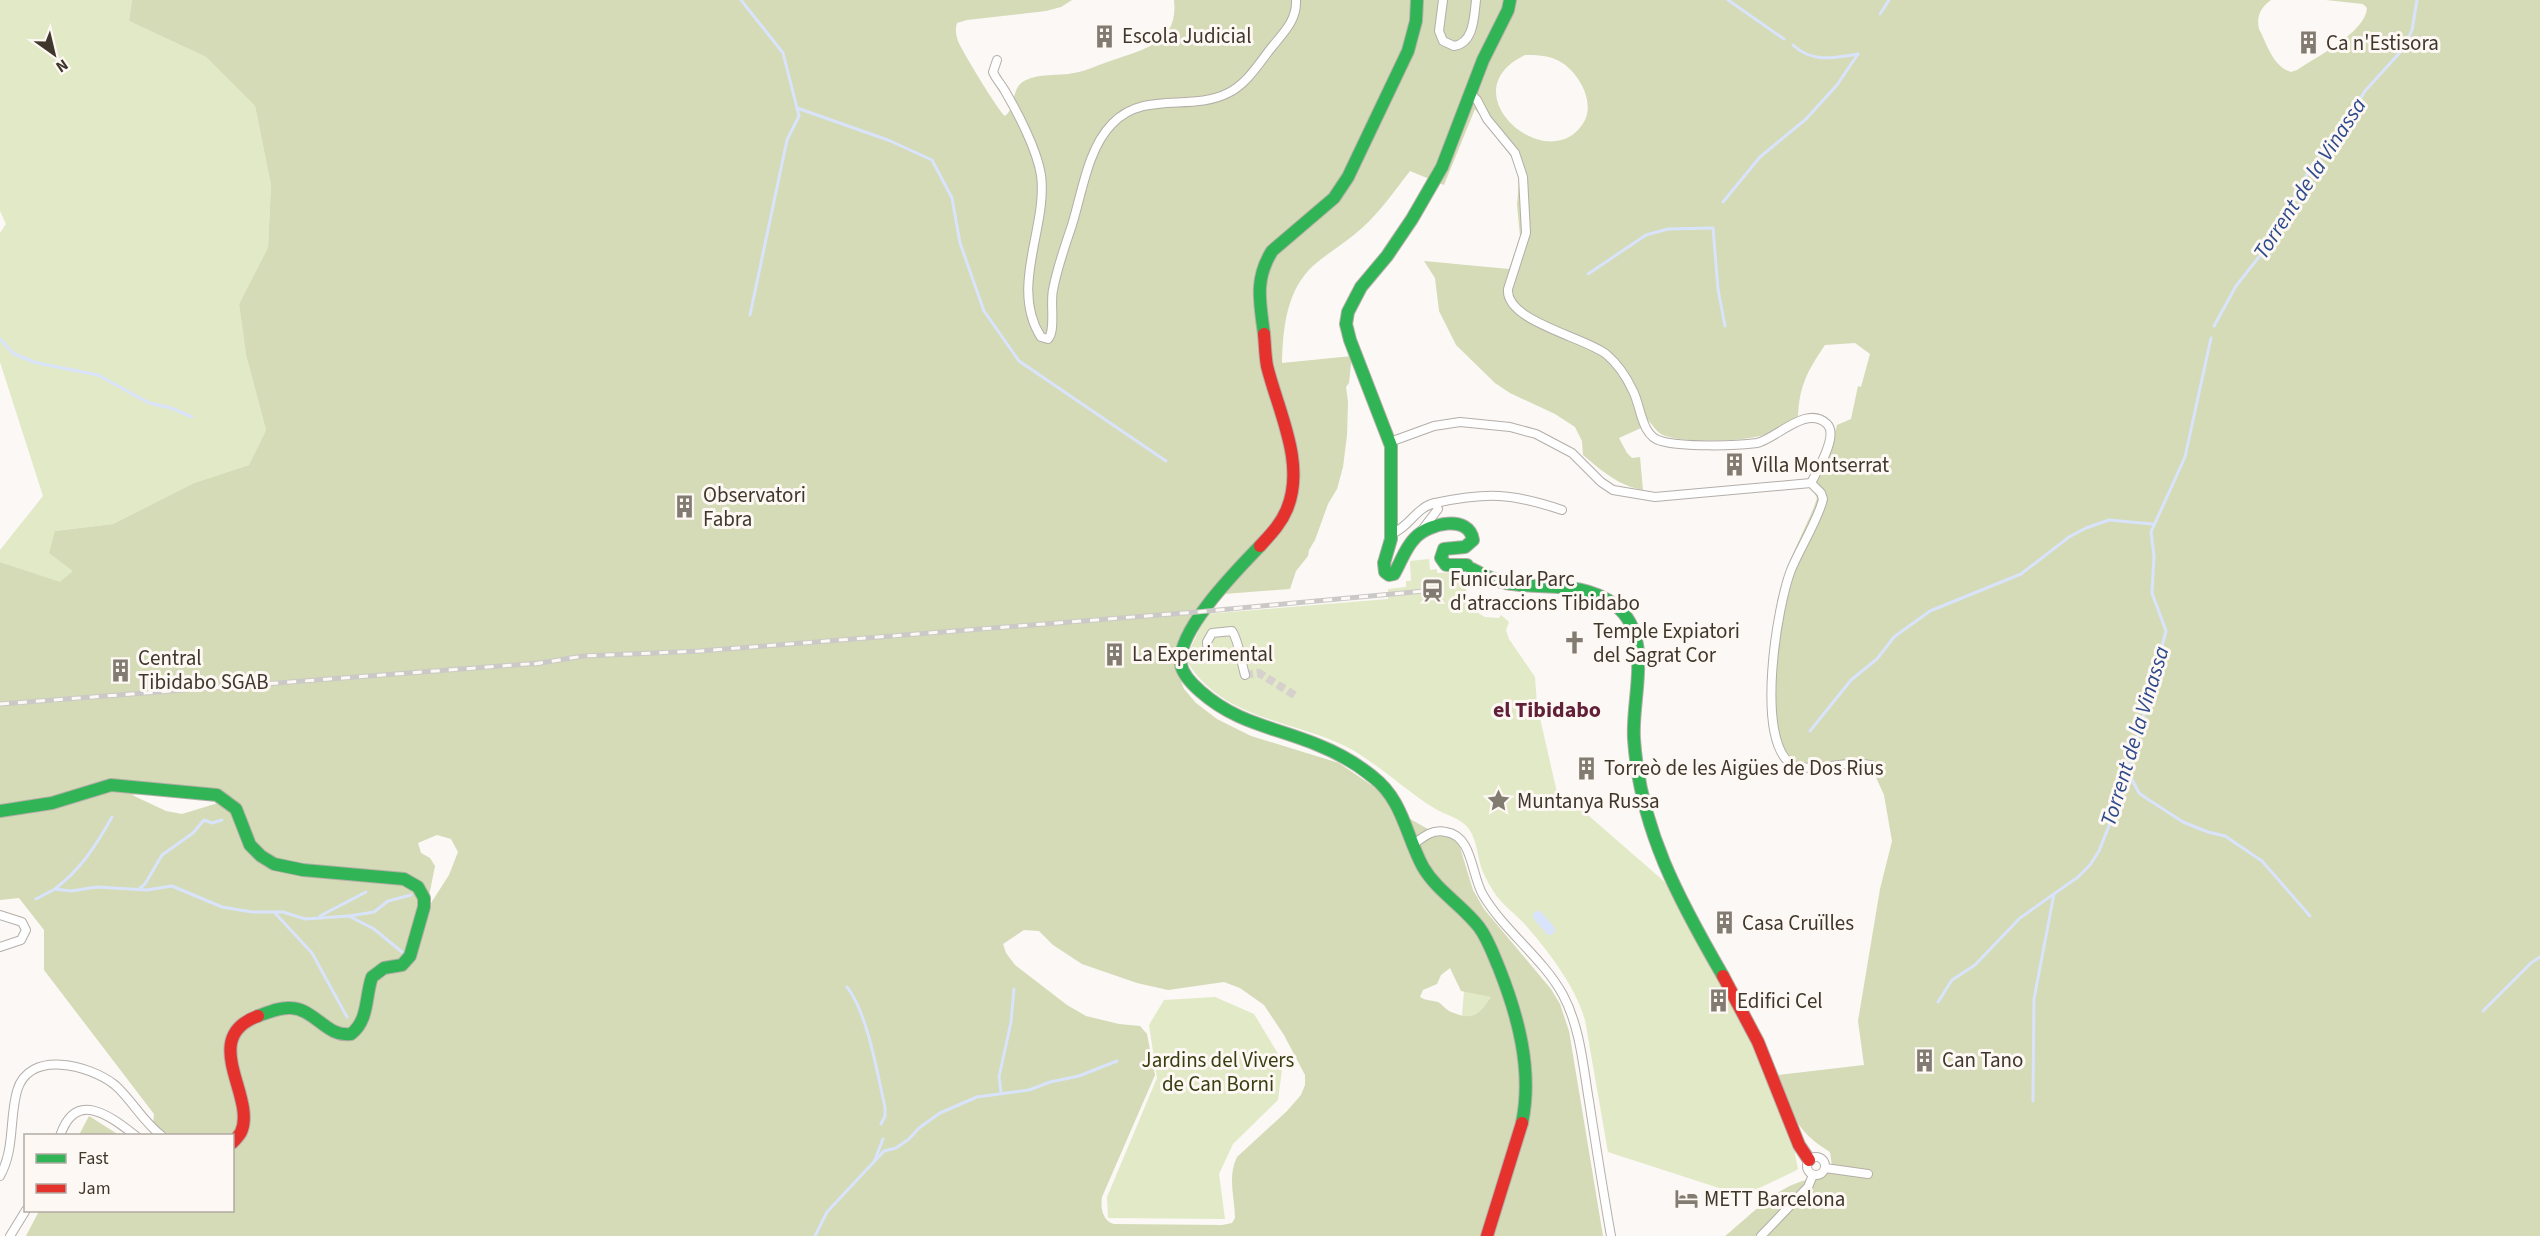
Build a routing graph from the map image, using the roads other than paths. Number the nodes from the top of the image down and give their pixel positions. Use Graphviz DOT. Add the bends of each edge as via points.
graph roads {
  1 [pos="1296,0"];
  2 [pos="1417,0"];
  3 [pos="1443,0"];
  4 [pos="1476,0"];
  5 [pos="1510,0"];
  6 [pos="997,60"];
  7 [pos="1471,94"];
  8 [pos="1390,442"];
  9 [pos="1811,483"];
  10 [pos="1436,503"];
  11 [pos="1562,510"];
  12 [pos="1420,533"];
  13 [pos="1391,534"];
  14 [pos="1208,655"];
  15 [pos="1245,675"];
  16 [pos="1876,767"];
  17 [pos="0,811"];
  18 [pos="1414,844"];
  19 [pos="0,915"];
  20 [pos="0,947"];
  21 [pos="61,1134"];
  22 [pos="133,1134"];
  23 [pos="160,1134"];
  24 [pos="234,1141"];
  25 [pos="1809,1160"];
  26 [pos="1825,1168"];
  27 [pos="1868,1174"];
  28 [pos="1813,1175"];
  29 [pos="0,1176"];
  30 [pos="25,1212"];
  31 [pos="10,1236"];
  32 [pos="1487,1236"];
  33 [pos="1611,1236"];
  34 [pos="1761,1236"];
  1 -- 6 [label="street" via="1291,24 1234,90 1211,99 1143,105 1126,112 1107,130 1092,160 1058,273 1053,292 1053,332 1048,339 1041,336 1035,325 1029,294 1040,174 1025,133 993,72"];
  2 -- 18 [label="street" via="1408,51 1342,187 1272,251 1260,273 1267,364 1294,466 1292,493 1280,524 1202,613 1181,661 1193,684 1227,713 1333,751 1375,778 1398,803"];
  3 -- 4 [label="street" via="1439,31 1443,41 1454,46 1469,36"];
  5 -- 7 [label="street"];
  7 -- 8 [label="street" via="1442,167 1348,312 1350,340"];
  7 -- 9 [label="street" via="1515,153 1523,177 1526,233 1508,289 1513,306 1529,318 1606,354 1634,392 1647,430 1661,441 1760,442 1797,421 1820,419 1828,424 1831,434"];
  8 -- 9 [label="street" via="1434,426 1460,422 1510,427 1536,434 1572,453 1613,490 1655,497"];
  8 -- 13 [label="street"];
  9 -- 16 [label="street" via="1821,493 1821,506 1785,587 1772,679 1772,726 1787,760 1798,767 1858,763"];
  10 -- 11 [label="street" via="1473,495 1499,495 1526,498"];
  10 -- 12 [label="street" via="1438,509"];
  10 -- 13 [label="street" via="1424,506"];
  12 -- 13 [label="street" via="1396,571 1389,575 1384,568"];
  12 -- 25 [label="street" via="1447,525 1467,526 1474,536 1470,545 1444,549 1441,558 1446,565 1470,567 1492,579 1594,592 1617,606 1632,626 1640,664 1633,728 1641,789 1666,871 1751,1029 1799,1146"];
  14 -- 15 [label="street" via="1207,642 1212,633 1232,631"];
  17 -- 24 [label="street" via="52,803 111,785 217,795 236,809 250,845 274,864 404,879 420,889 424,907 412,952 402,965 380,969 372,976 361,1025 355,1033 338,1035 308,1012 292,1007 255,1016 239,1028 230,1063 245,1121 242,1133"];
  18 -- 32 [label="street" via="1437,884 1485,935 1517,1019 1526,1064 1522,1124"];
  18 -- 33 [label="street" via="1427,834 1440,831 1450,832 1463,841 1487,902 1547,971 1565,998 1579,1042"];
  19 -- 20 [label="street" via="22,922 26,930 21,940"];
  21 -- 22 [label="street" via="73,1115 92,1109 106,1113"];
  23 -- 29 [label="street" via="109,1081 70,1066 41,1065 26,1074 18,1086 10,1151"];
  25 -- 26 [label="street" via="1821,1158"];
  25 -- 28 [label="street" via="1807,1169"];
  26 -- 27 [label="street"];
  26 -- 28 [label="street" via="1821,1174"];
  28 -- 34 [label="street" via="1808,1188"];
  30 -- 31 [label="street"];
}
